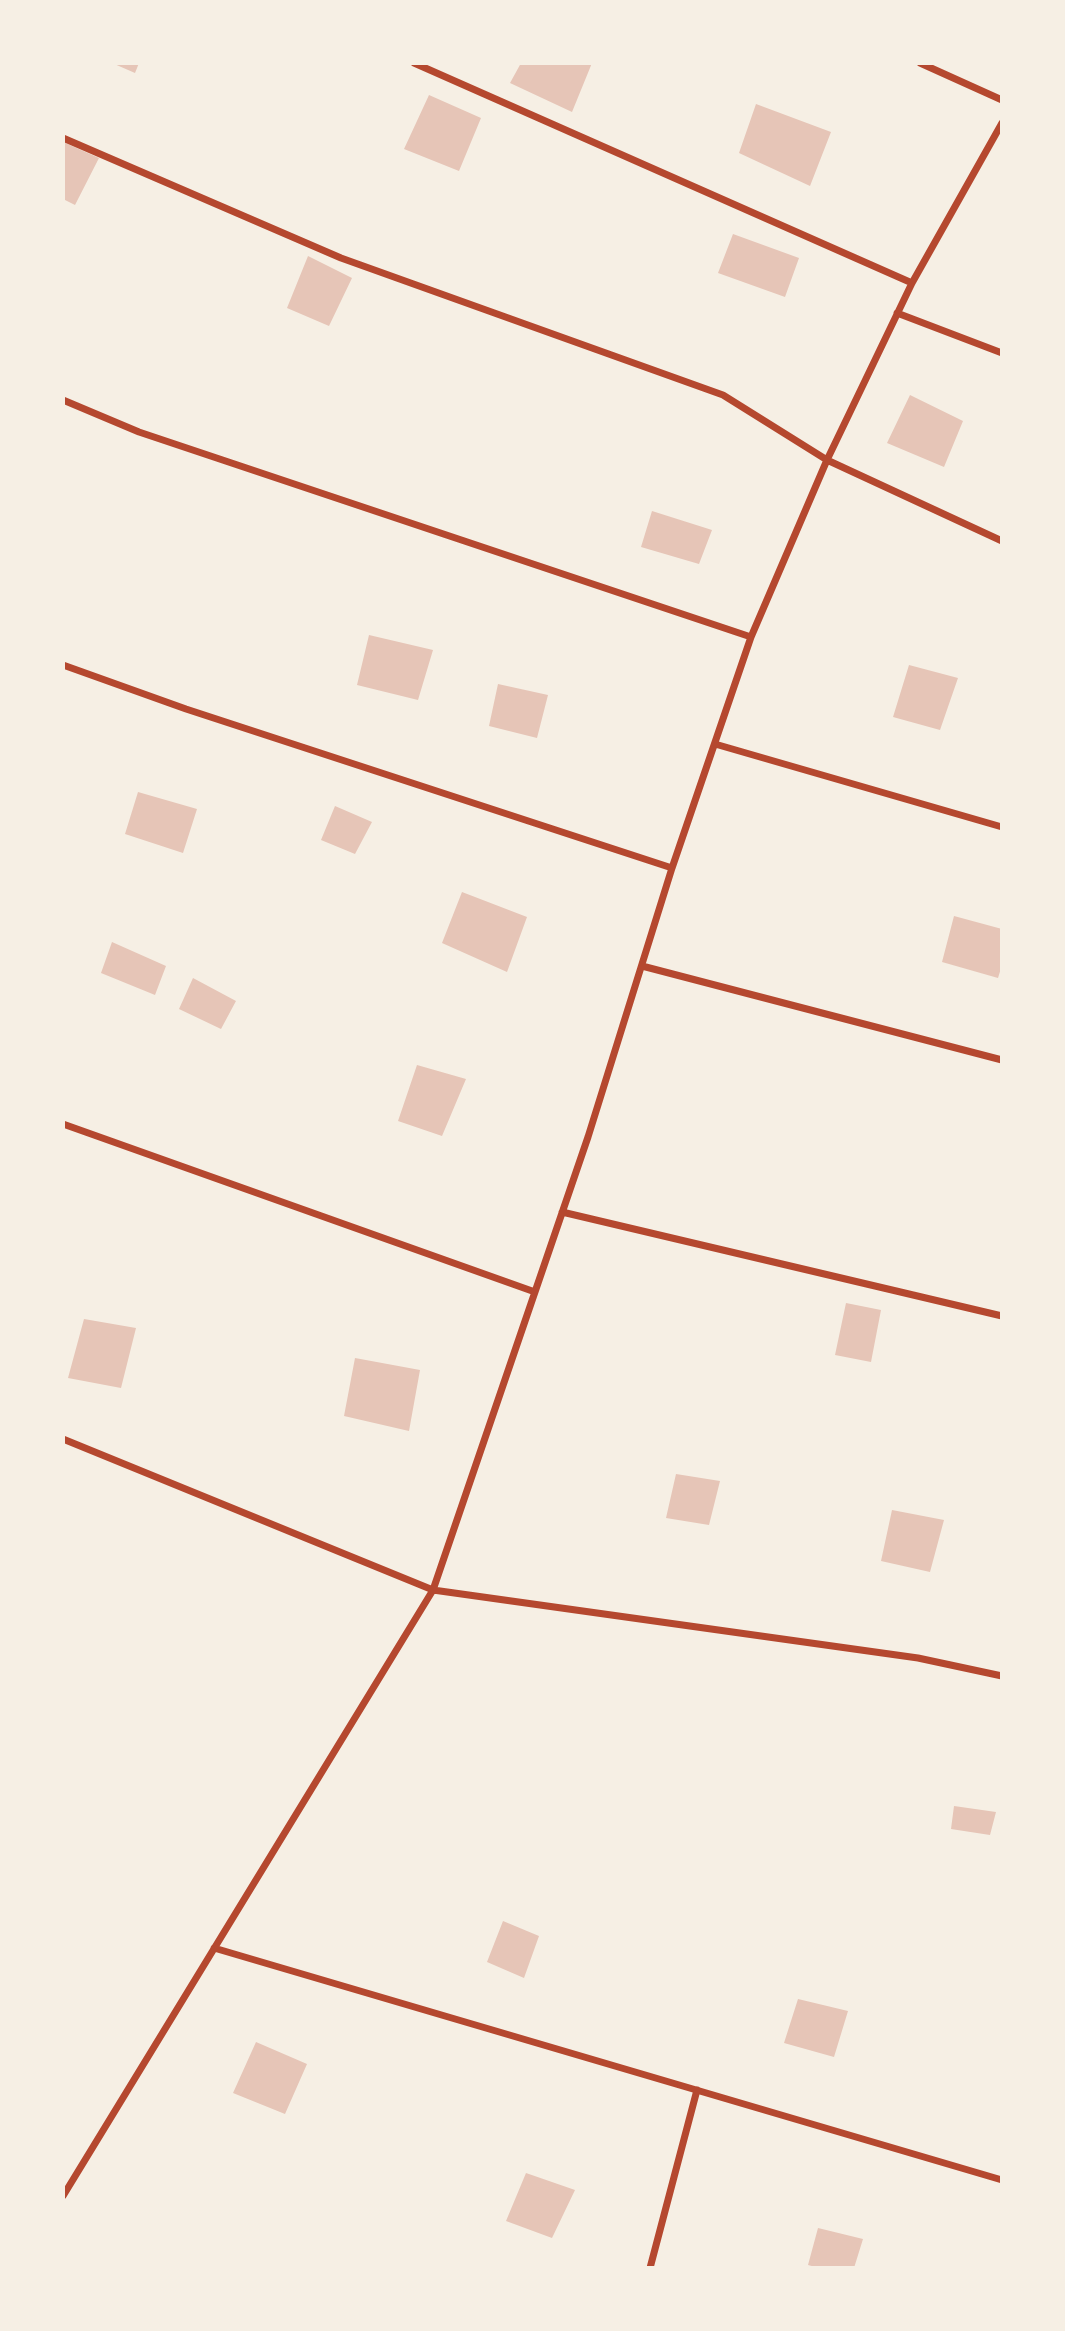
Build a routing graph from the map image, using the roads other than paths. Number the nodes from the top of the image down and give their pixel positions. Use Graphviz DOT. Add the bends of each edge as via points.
graph roads {
  1 [pos="414,63"];
  2 [pos="920,63"];
  3 [pos="1002,100"];
  4 [pos="1002,123"];
  5 [pos="63,138"];
  6 [pos="912,283"];
  7 [pos="897,313"];
  8 [pos="1002,353"];
  9 [pos="63,400"];
  10 [pos="827,460"];
  11 [pos="1002,541"];
  12 [pos="751,637"];
  13 [pos="63,665"];
  14 [pos="715,744"];
  15 [pos="1002,827"];
  16 [pos="672,868"];
  17 [pos="642,966"];
  18 [pos="1002,1060"];
  19 [pos="63,1124"];
  20 [pos="562,1212"];
  21 [pos="535,1292"];
  22 [pos="1002,1316"];
  23 [pos="63,1439"];
  24 [pos="433,1590"];
  25 [pos="1002,1676"];
  26 [pos="214,1948"];
  27 [pos="697,2090"];
  28 [pos="1002,2180"];
  29 [pos="63,2196"];
  30 [pos="650,2268"];
  1 -- 6 [label="street"];
  2 -- 3 [label="street"];
  4 -- 6 [label="street"];
  5 -- 10 [label="street" via="341,258 723,395"];
  6 -- 7 [label="street"];
  7 -- 8 [label="street"];
  7 -- 10 [label="street"];
  9 -- 12 [label="street" via="139,432"];
  10 -- 11 [label="street"];
  10 -- 12 [label="street"];
  12 -- 14 [label="street"];
  13 -- 16 [label="street"];
  14 -- 15 [label="street"];
  14 -- 16 [label="street"];
  16 -- 17 [label="street"];
  17 -- 18 [label="street"];
  17 -- 20 [label="street"];
  19 -- 21 [label="street"];
  20 -- 21 [label="street"];
  20 -- 22 [label="street"];
  21 -- 24 [label="street"];
  23 -- 24 [label="street"];
  24 -- 25 [label="street" via="918,1658"];
  24 -- 26 [label="street"];
  26 -- 27 [label="street"];
  26 -- 29 [label="street"];
  27 -- 28 [label="street"];
  27 -- 30 [label="street"];
}
